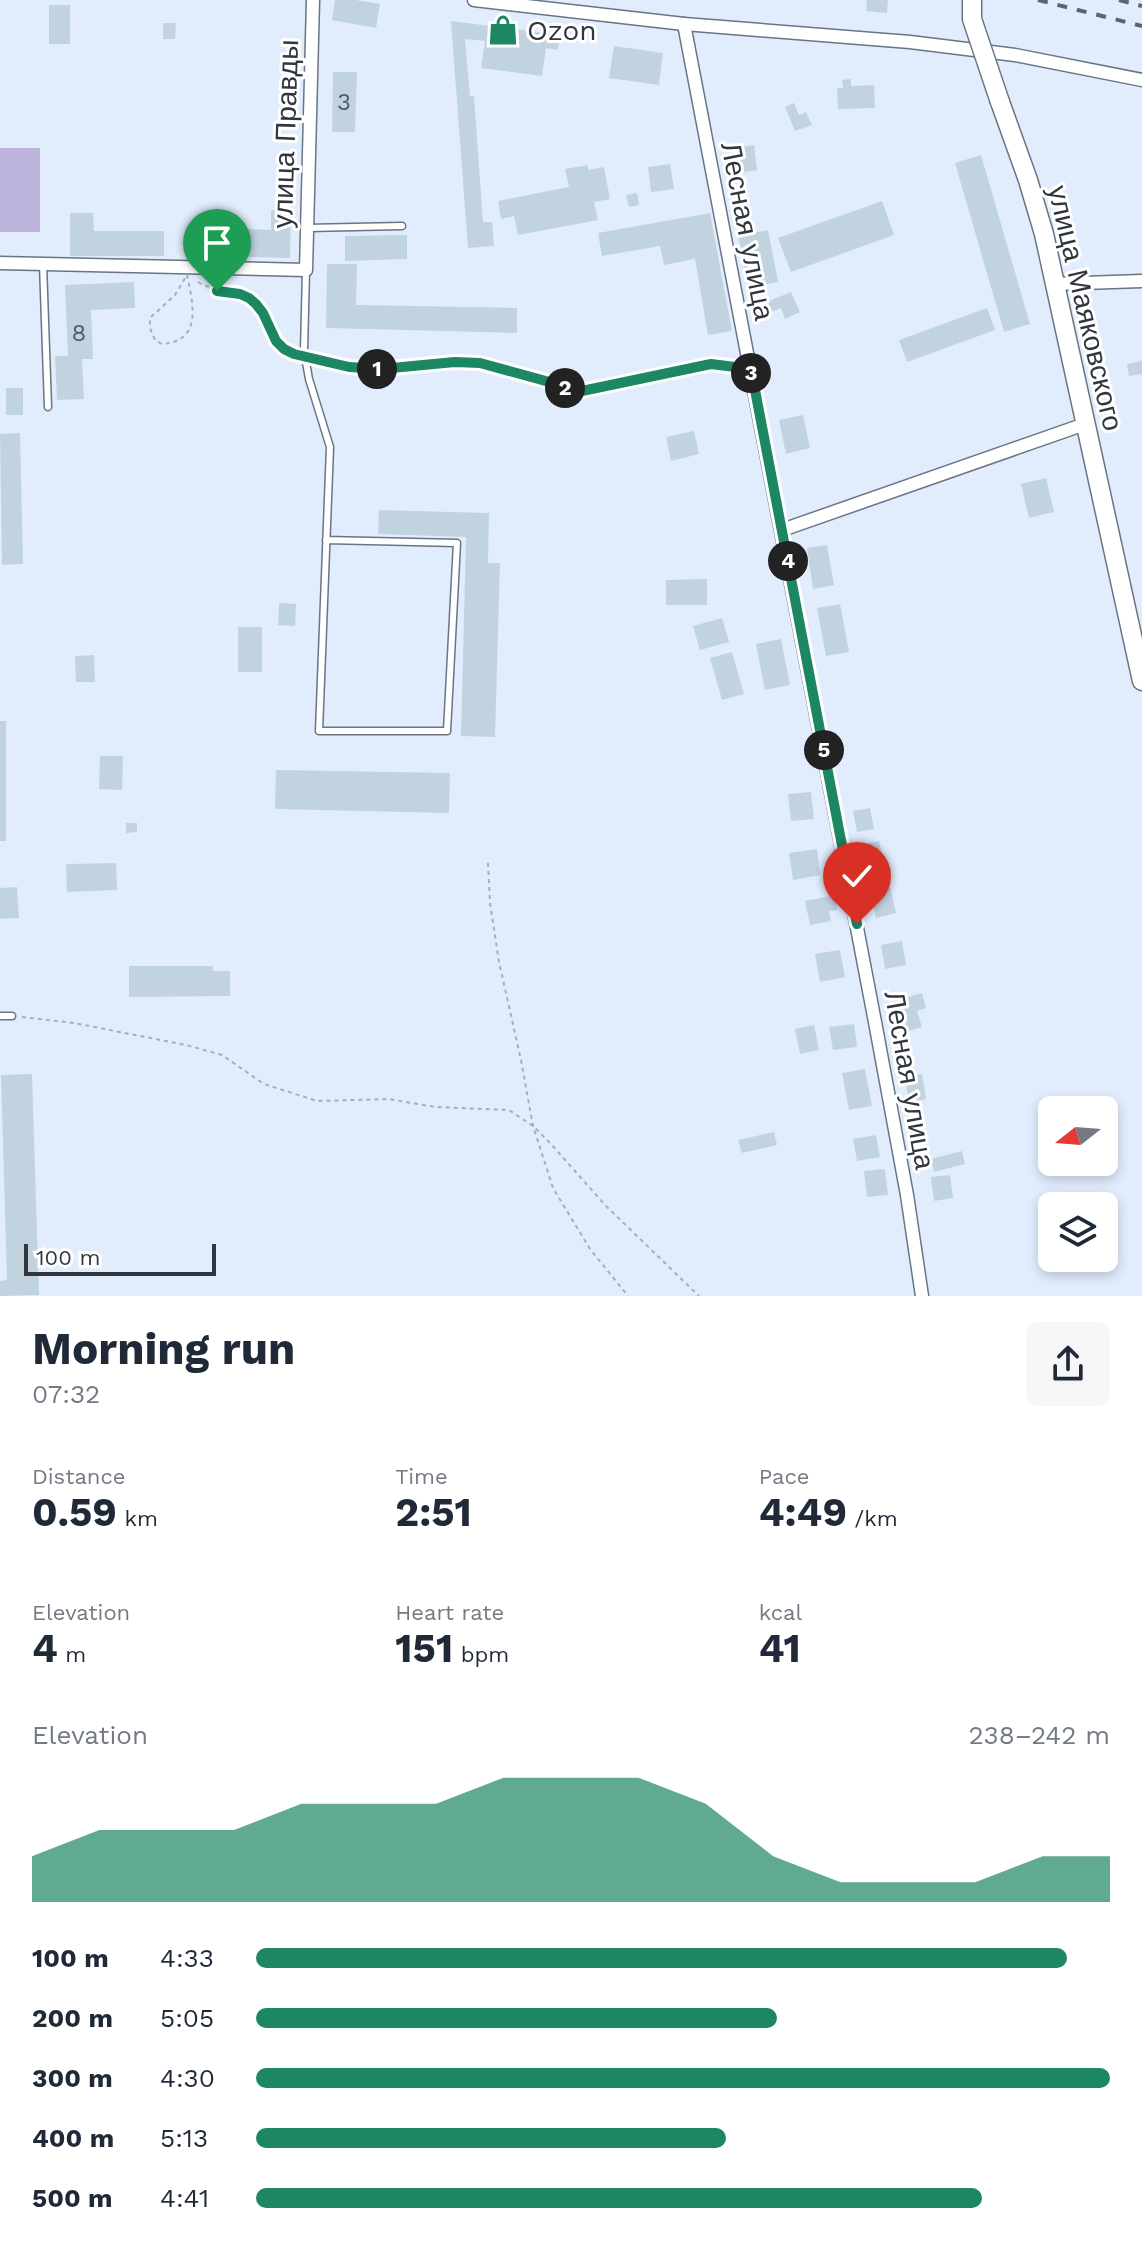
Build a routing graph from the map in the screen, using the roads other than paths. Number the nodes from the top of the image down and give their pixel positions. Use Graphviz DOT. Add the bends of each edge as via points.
graph roads {
  1 [pos="313,0"];
  2 [pos="474,0"];
  3 [pos="972,0"];
  4 [pos="684,24"];
  5 [pos="1142,80"];
  6 [pos="402,226"];
  7 [pos="307,228"];
  8 [pos="0,263"];
  9 [pos="43,264"];
  10 [pos="306,270"];
  11 [pos="1142,281"];
  12 [pos="1054,284"];
  13 [pos="48,407"];
  14 [pos="1085,424"];
  15 [pos="782,530"];
  16 [pos="326,540"];
  17 [pos="1142,681"];
  18 [pos="0,1016"];
  19 [pos="12,1016"];
  20 [pos="922,1296"];
  1 -- 7 [label="street, улица Правды"];
  2 -- 4 [label="street"];
  3 -- 12 [label="street, улица Маяковского, bridge" via="972,19 1040,220"];
  4 -- 5 [label="street" via="910,42 1015,55"];
  4 -- 15 [label="street, Лесная улица"];
  6 -- 7 [label="lane"];
  7 -- 10 [label="street, улица Правды"];
  8 -- 9 [label="street"];
  9 -- 10 [label="street"];
  9 -- 13 [label="lane"];
  10 -- 16 [label="lane" via="305,357 330,447"];
  11 -- 12 [label="street"];
  12 -- 14 [label="street, улица Маяковского"];
  14 -- 15 [label="street"];
  14 -- 17 [label="street, улица Маяковского"];
  15 -- 20 [label="street, Лесная улица"];
  16 -- 16 [label="lane" via="457,543 447,731 319,731"];
  18 -- 19 [label="lane"];
}
